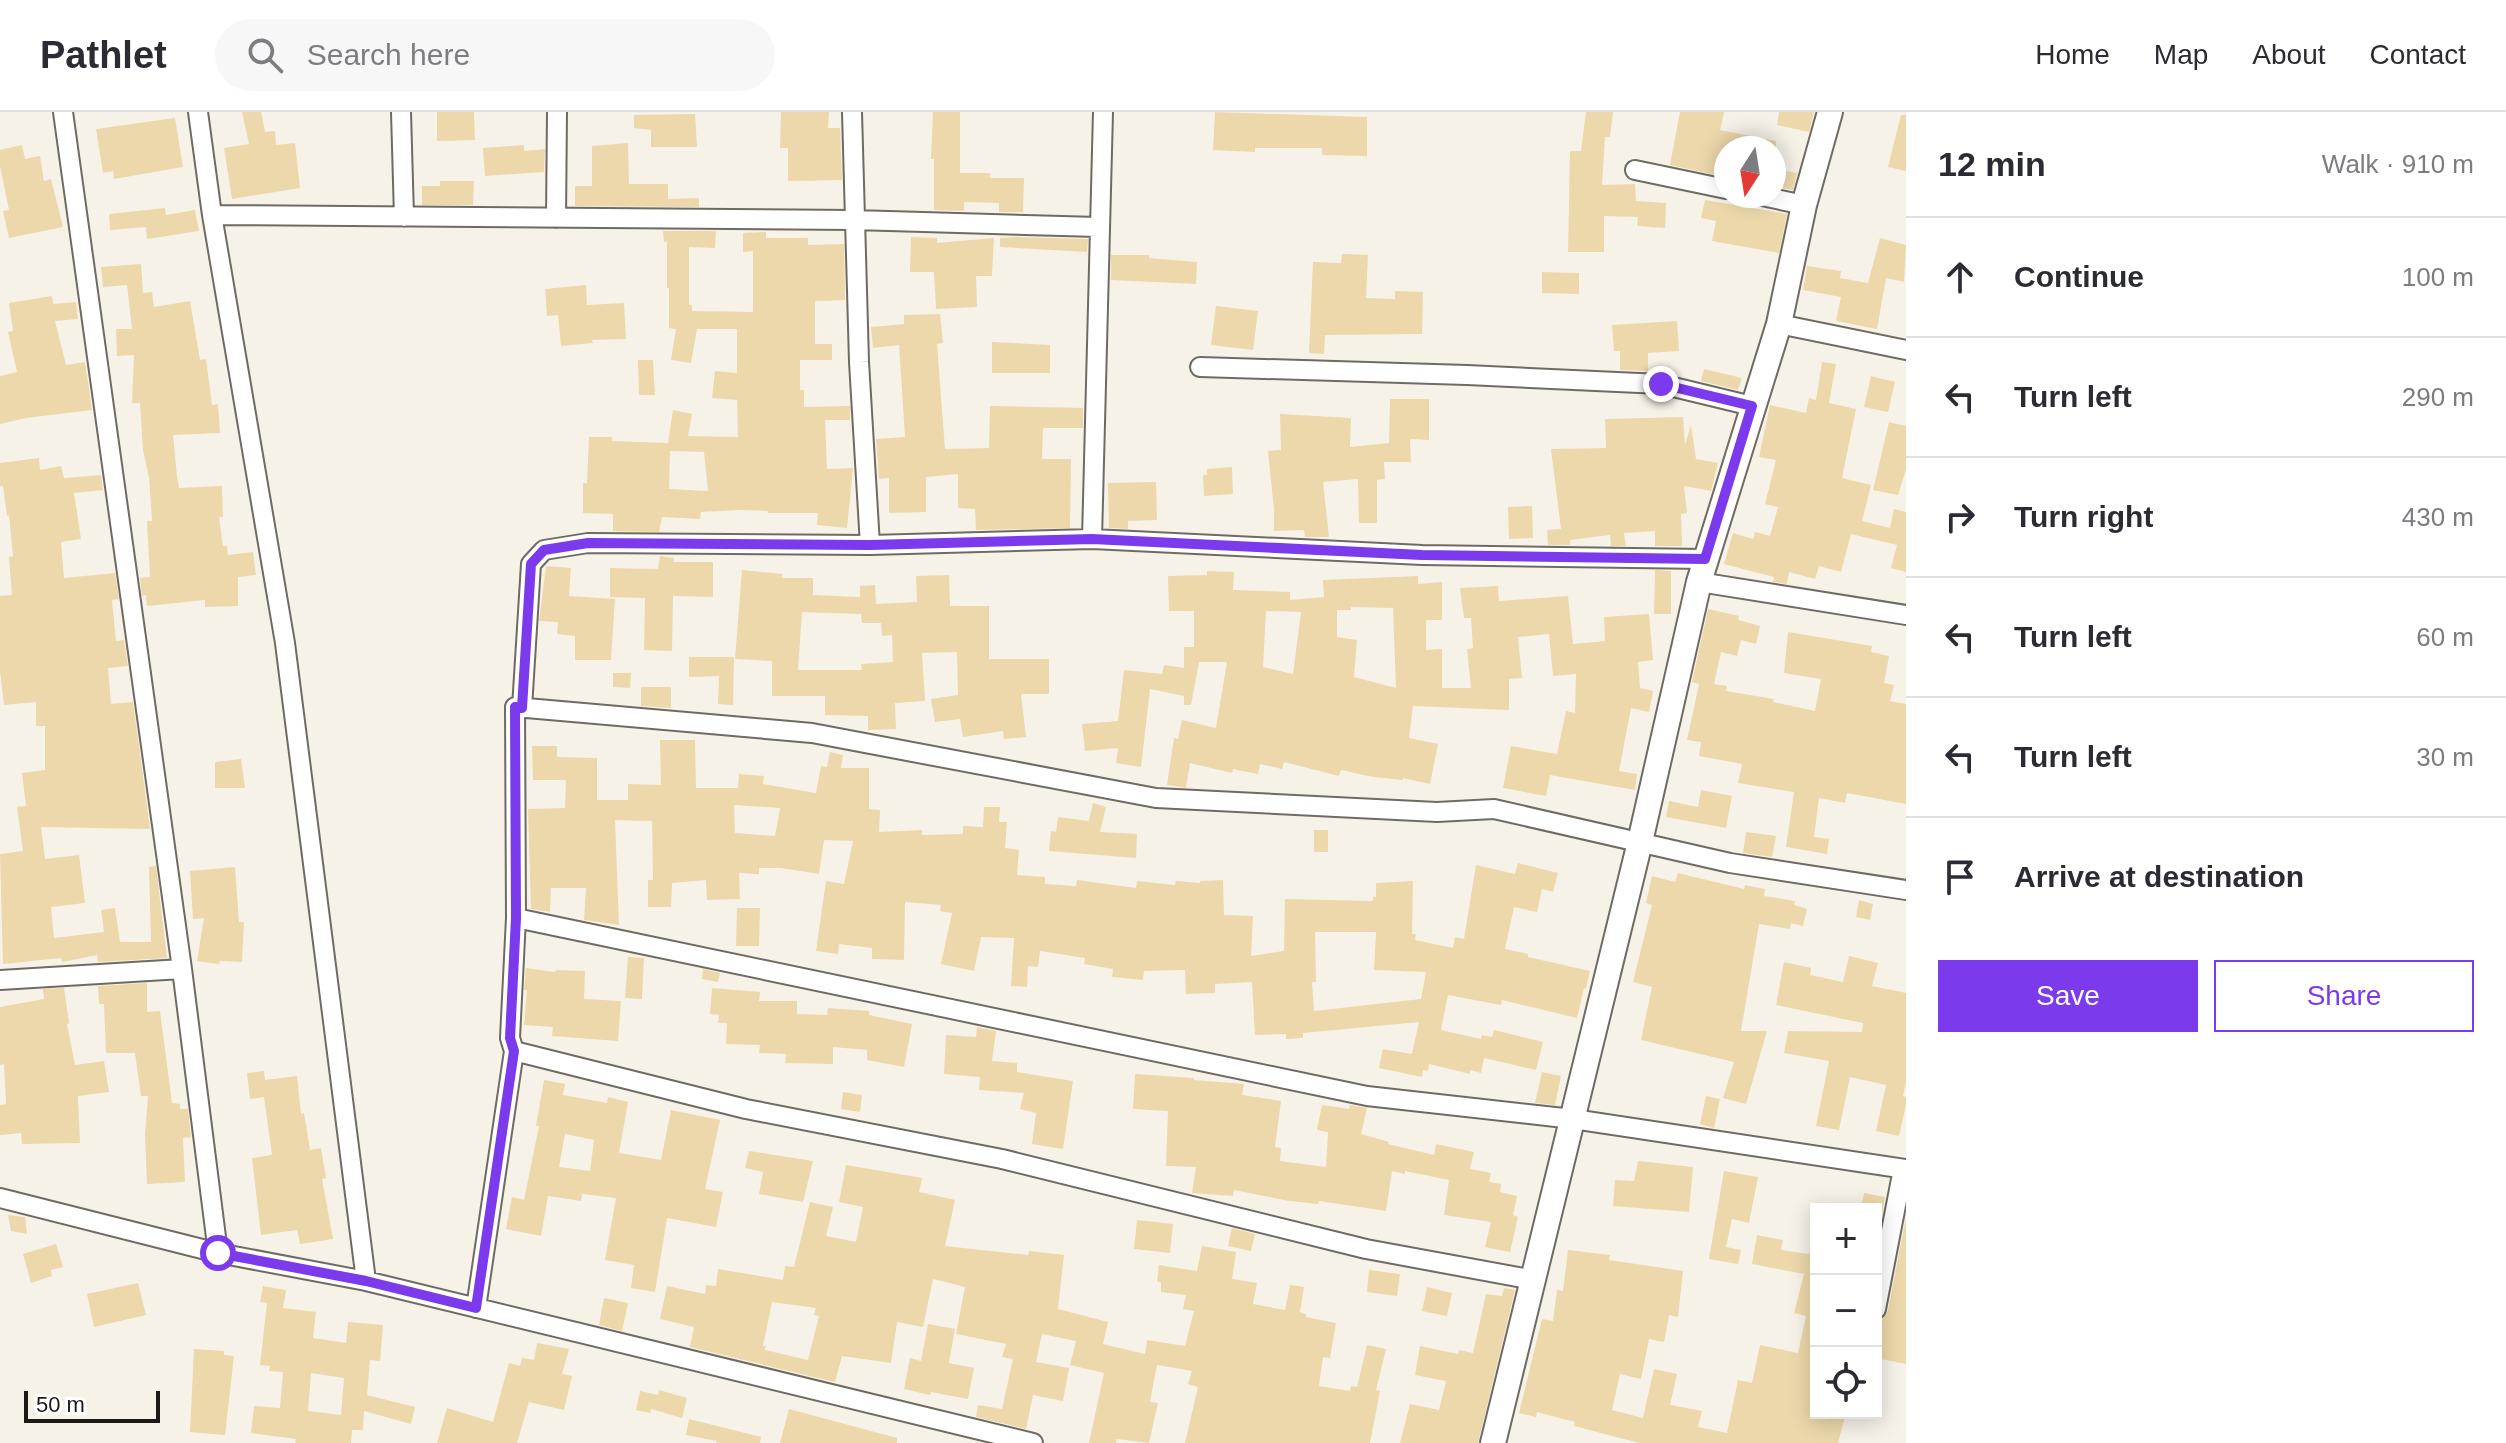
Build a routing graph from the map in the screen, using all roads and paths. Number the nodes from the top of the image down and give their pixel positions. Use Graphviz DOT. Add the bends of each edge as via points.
graph roads {
  1 [pos="63,112"];
  2 [pos="198,112"];
  3 [pos="401,112"];
  4 [pos="557,112"];
  5 [pos="852,112"];
  6 [pos="1103,112"];
  7 [pos="1830,112"];
  8 [pos="1635,170"];
  9 [pos="1714,186"];
  10 [pos="1786,201"];
  11 [pos="1804,205"];
  12 [pos="212,215"];
  13 [pos="404,217"];
  14 [pos="556,218"];
  15 [pos="854,220"];
  16 [pos="1098,227"];
  17 [pos="1779,324"];
  18 [pos="1906,350"];
  19 [pos="1200,367"];
  20 [pos="1752,406"];
  21 [pos="1092,539"];
  22 [pos="870,545"];
  23 [pos="1705,559"];
  24 [pos="1699,582"];
  25 [pos="1906,615"];
  26 [pos="522,708"];
  27 [pos="1640,842"];
  28 [pos="1906,890"];
  29 [pos="516,918"];
  30 [pos="182,969"];
  31 [pos="0,980"];
  32 [pos="514,1051"];
  33 [pos="1573,1119"];
  34 [pos="1904,1169"];
  35 [pos="0,1198"];
  36 [pos="218,1253"];
  37 [pos="1882,1279"];
  38 [pos="1534,1280"];
  39 [pos="366,1281"];
  40 [pos="476,1308"];
  41 [pos="1025,1442"];
  42 [pos="1493,1443"];
  1 -- 30 [label="street"];
  2 -- 12 [label="street"];
  3 -- 13 [label="street"];
  4 -- 14 [label="street"];
  5 -- 15 [label="street"];
  6 -- 16 [label="street"];
  7 -- 11 [label="street"];
  8 -- 9 [label="street"];
  10 -- 11 [label="street"];
  11 -- 17 [label="street"];
  12 -- 13 [label="street"];
  12 -- 39 [label="street" via="285,643"];
  13 -- 14 [label="street"];
  14 -- 15 [label="street"];
  15 -- 16 [label="street"];
  15 -- 22 [label="street"];
  16 -- 21 [label="street"];
  17 -- 18 [label="street"];
  17 -- 20 [label="street"];
  19 -- 20 [label="street" via="1661,384"];
  20 -- 23 [label="street"];
  21 -- 22 [label="street"];
  21 -- 23 [label="street" via="1422,555"];
  22 -- 26 [label="street" via="588,543 544,550 531,564"];
  23 -- 24 [label="street"];
  24 -- 25 [label="street"];
  24 -- 27 [label="street"];
  26 -- 27 [label="street" via="812,733 1156,798 1437,812 1494,809"];
  26 -- 29 [label="street" via="515,707"];
  27 -- 28 [label="street" via="1730,863"];
  27 -- 33 [label="street"];
  29 -- 32 [label="street" via="510,1038"];
  29 -- 33 [label="street" via="1367,1096"];
  30 -- 31 [label="street"];
  30 -- 36 [label="street"];
  32 -- 38 [label="street" via="746,1109 1002,1159 1366,1249"];
  32 -- 40 [label="street"];
  33 -- 34 [label="street"];
  33 -- 38 [label="street"];
  34 -- 37 [label="street"];
  35 -- 36 [label="street"];
  36 -- 39 [label="street"];
  38 -- 42 [label="street"];
  39 -- 40 [label="street"];
  40 -- 41 [label="street"];
}
